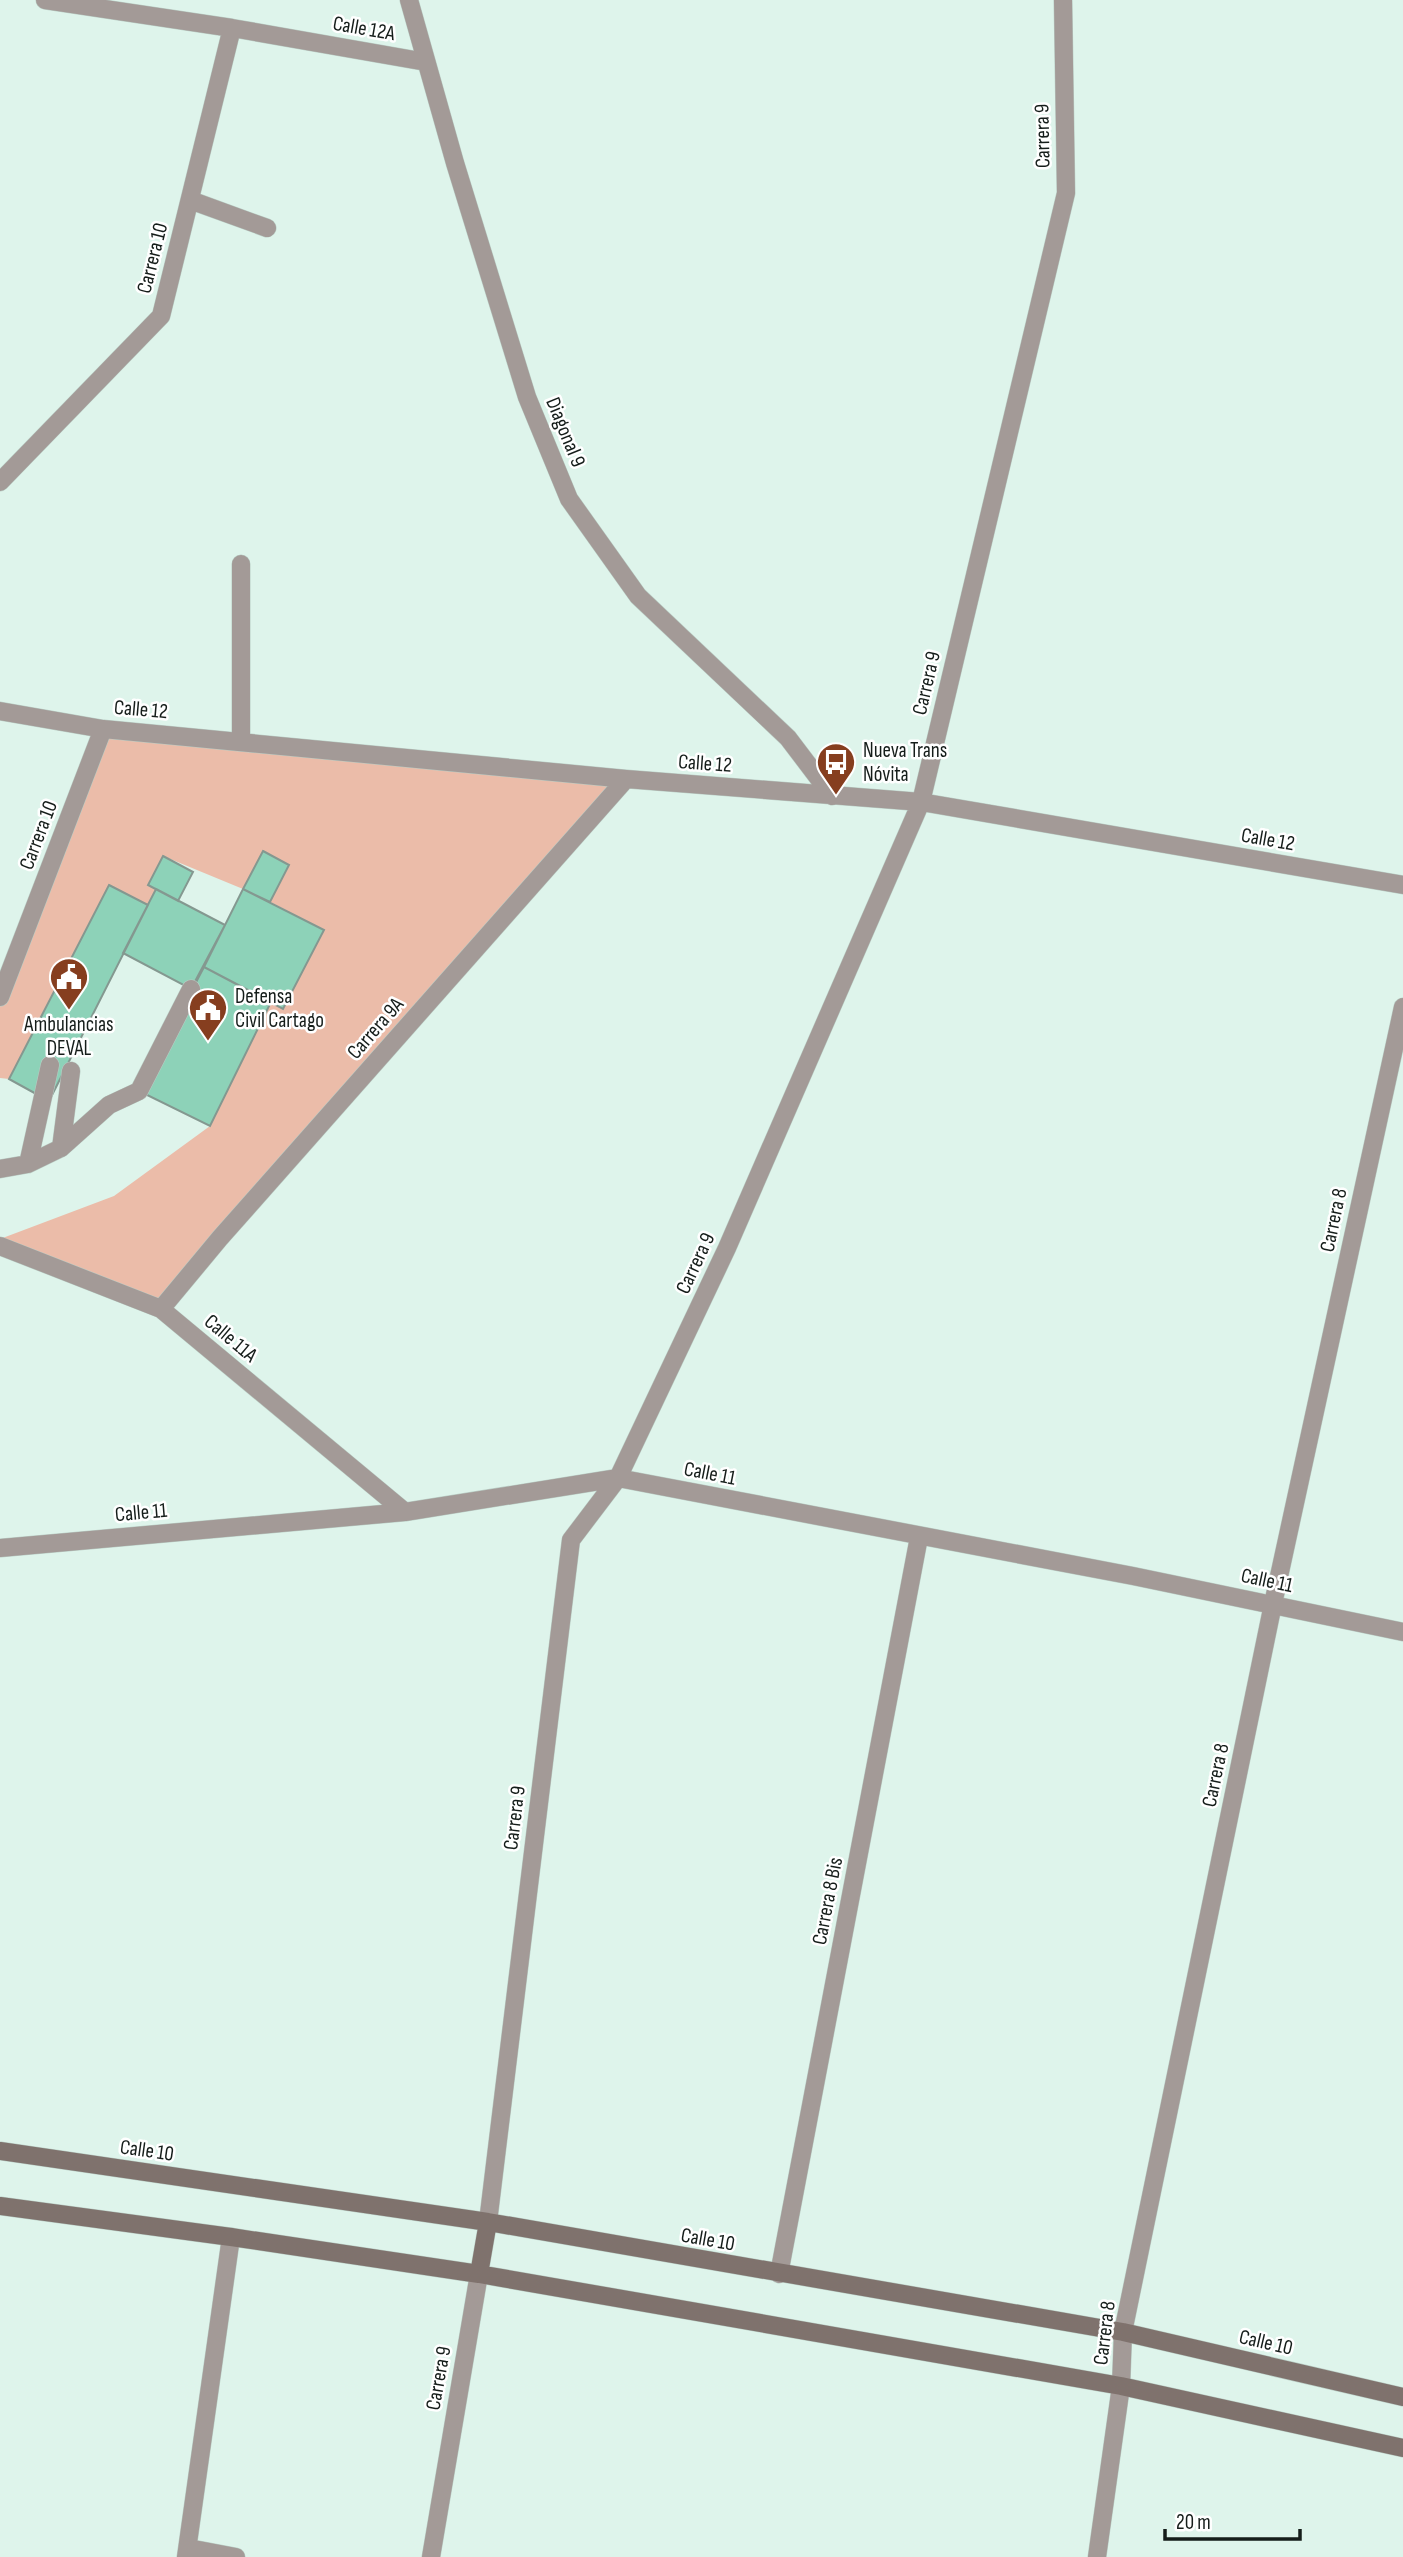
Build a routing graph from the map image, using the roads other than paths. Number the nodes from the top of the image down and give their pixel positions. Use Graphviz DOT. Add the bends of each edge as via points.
graph roads {
  1 [pos="45,0"];
  2 [pos="409,0"];
  3 [pos="1063,0"];
  4 [pos="232,28"];
  5 [pos="426,62"];
  6 [pos="190,200"];
  7 [pos="267,228"];
  8 [pos="0,482"];
  9 [pos="241,564"];
  10 [pos="0,711"];
  11 [pos="103,729"];
  12 [pos="241,740"];
  13 [pos="626,779"];
  14 [pos="832,796"];
  15 [pos="921,802"];
  16 [pos="1403,885"];
  17 [pos="191,989"];
  18 [pos="0,997"];
  19 [pos="1403,1007"];
  20 [pos="50,1065"];
  21 [pos="71,1071"];
  22 [pos="61,1149"];
  23 [pos="28,1164"];
  24 [pos="0,1169"];
  25 [pos="0,1246"];
  26 [pos="161,1309"];
  27 [pos="618,1478"];
  28 [pos="405,1512"];
  29 [pos="919,1537"];
  30 [pos="0,1548"];
  31 [pos="1273,1604"];
  32 [pos="1403,1632"];
  33 [pos="0,2151"];
  34 [pos="0,2206"];
  35 [pos="488,2222"];
  36 [pos="231,2237"];
  37 [pos="479,2274"];
  38 [pos="779,2274"];
  39 [pos="1124,2332"];
  40 [pos="1121,2386"];
  41 [pos="1403,2397"];
  42 [pos="1403,2448"];
  43 [pos="187,2553"];
  44 [pos="236,2557"];
  45 [pos="431,2557"];
  46 [pos="1097,2557"];
  1 -- 4 [label="street, Calle 12A"];
  2 -- 5 [label="street, Diagonal 9"];
  3 -- 15 [label="street, Carrera 9" via="1066,193"];
  4 -- 5 [label="street, Calle 12A"];
  4 -- 6 [label="street, Carrera 10"];
  5 -- 14 [label="street, Diagonal 9" via="527,397 569,499 638,596 788,738"];
  6 -- 7 [label="street"];
  6 -- 8 [label="street, Carrera 10" via="161,316"];
  9 -- 12 [label="street"];
  10 -- 11 [label="street, Calle 12"];
  11 -- 12 [label="street, Calle 12"];
  11 -- 18 [label="street, Carrera 10"];
  12 -- 13 [label="street, Calle 12"];
  13 -- 14 [label="street, Calle 12"];
  13 -- 26 [label="street, Carrera 9A"];
  14 -- 15 [label="street, Calle 12"];
  15 -- 16 [label="street, Calle 12"];
  15 -- 27 [label="street, Carrera 9" via="727,1248"];
  17 -- 22 [label="street" via="139,1091 109,1105"];
  19 -- 31 [label="street, Carrera 8"];
  20 -- 23 [label="street"];
  21 -- 22 [label="street"];
  22 -- 23 [label="street"];
  23 -- 24 [label="street"];
  25 -- 26 [label="street, Calle 11A"];
  26 -- 28 [label="street, Calle 11A"];
  27 -- 28 [label="street, Calle 11"];
  27 -- 29 [label="street, Calle 11"];
  27 -- 35 [label="street, Carrera 9" via="570,1540"];
  28 -- 30 [label="street, Calle 11"];
  29 -- 31 [label="street, Calle 11"];
  29 -- 38 [label="street, Carrera 8 Bis"];
  31 -- 32 [label="street, Calle 11"];
  31 -- 39 [label="street, Carrera 8"];
  33 -- 35 [label="main road, Calle 10"];
  34 -- 36 [label="main road"];
  35 -- 37 [label="main road, Carrera 9"];
  35 -- 38 [label="main road, Calle 10"];
  36 -- 37 [label="main road"];
  36 -- 43 [label="street"];
  37 -- 40 [label="main road"];
  37 -- 45 [label="street, Carrera 9"];
  38 -- 39 [label="main road, Calle 10"];
  39 -- 40 [label="street, Carrera 8"];
  39 -- 41 [label="main road, Calle 10"];
  40 -- 42 [label="main road"];
  40 -- 46 [label="street, Carrera 8"];
  43 -- 44 [label="street"];
}
